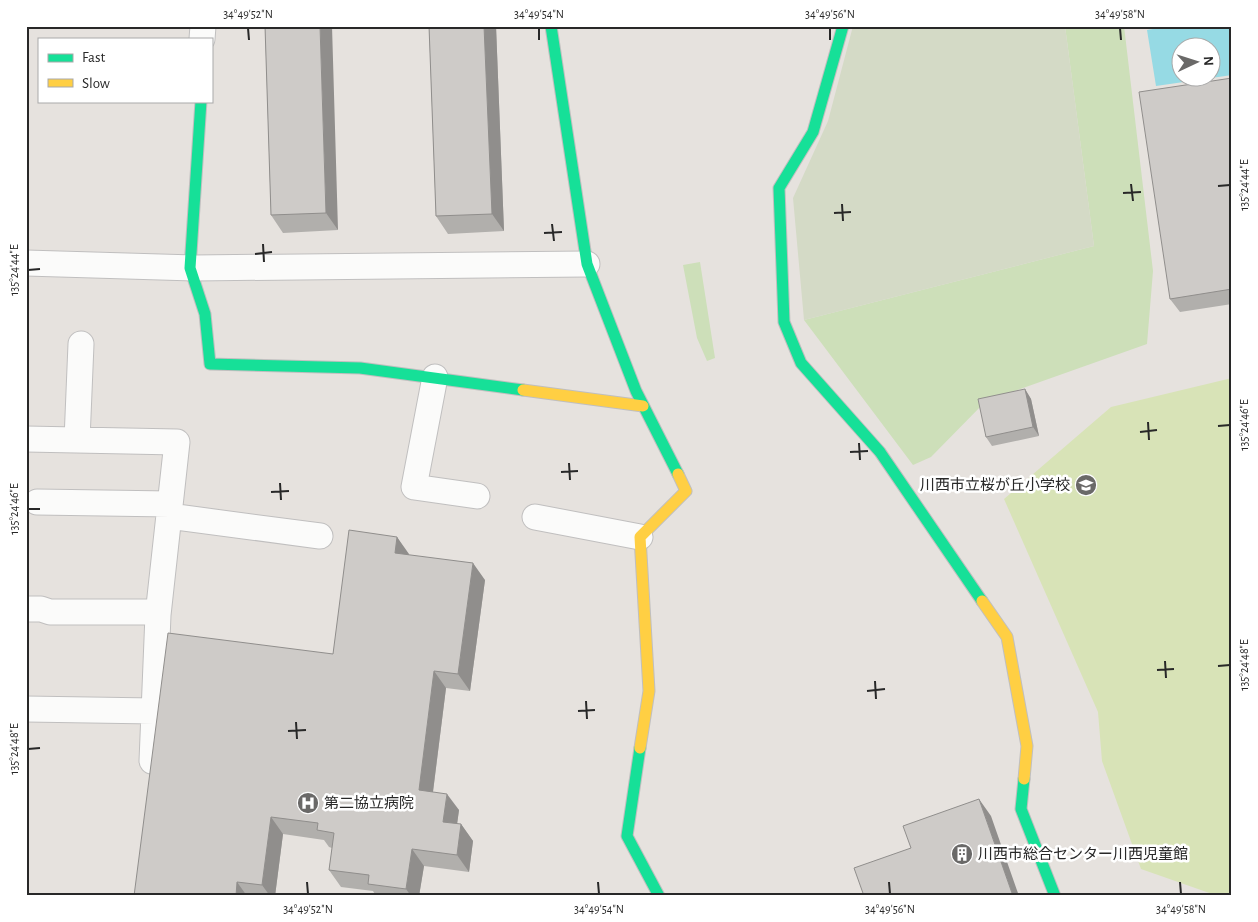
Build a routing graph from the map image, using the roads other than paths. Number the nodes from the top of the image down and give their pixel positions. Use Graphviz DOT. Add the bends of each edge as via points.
graph roads {
  1 [pos="551,26"];
  2 [pos="843,26"];
  3 [pos="201,102"];
  4 [pos="26,263"];
  5 [pos="587,264"];
  6 [pos="190,268"];
  7 [pos="81,344"];
  8 [pos="436,377"];
  9 [pos="643,406"];
  10 [pos="26,439"];
  11 [pos="77,440"];
  12 [pos="477,496"];
  13 [pos="37,502"];
  14 [pos="170,510"];
  15 [pos="535,517"];
  16 [pos="320,536"];
  17 [pos="640,538"];
  18 [pos="26,609"];
  19 [pos="158,612"];
  20 [pos="26,709"];
  21 [pos="154,711"];
  22 [pos="152,761"];
  23 [pos="659,896"];
  24 [pos="1055,896"];
  1 -- 5 [label="street"];
  2 -- 24 [label="street" via="813,132 779,188 784,322 800,364 880,452 1007,637 1027,746 1021,809"];
  3 -- 6 [label="street"];
  4 -- 6 [label="street"];
  5 -- 6 [label="street"];
  5 -- 9 [label="street"];
  6 -- 8 [label="street" via="205,314 210,364 360,368"];
  7 -- 11 [label="street"];
  8 -- 9 [label="street"];
  8 -- 12 [label="street" via="414,487"];
  9 -- 17 [label="street" via="686,492"];
  10 -- 11 [label="street"];
  11 -- 14 [label="street" via="177,442"];
  13 -- 14 [label="street"];
  14 -- 16 [label="street"];
  14 -- 19 [label="street"];
  15 -- 17 [label="street"];
  17 -- 23 [label="street" via="649,690 627,836"];
  18 -- 19 [label="street"];
  19 -- 21 [label="street"];
  20 -- 21 [label="street"];
  21 -- 22 [label="street"];
}
